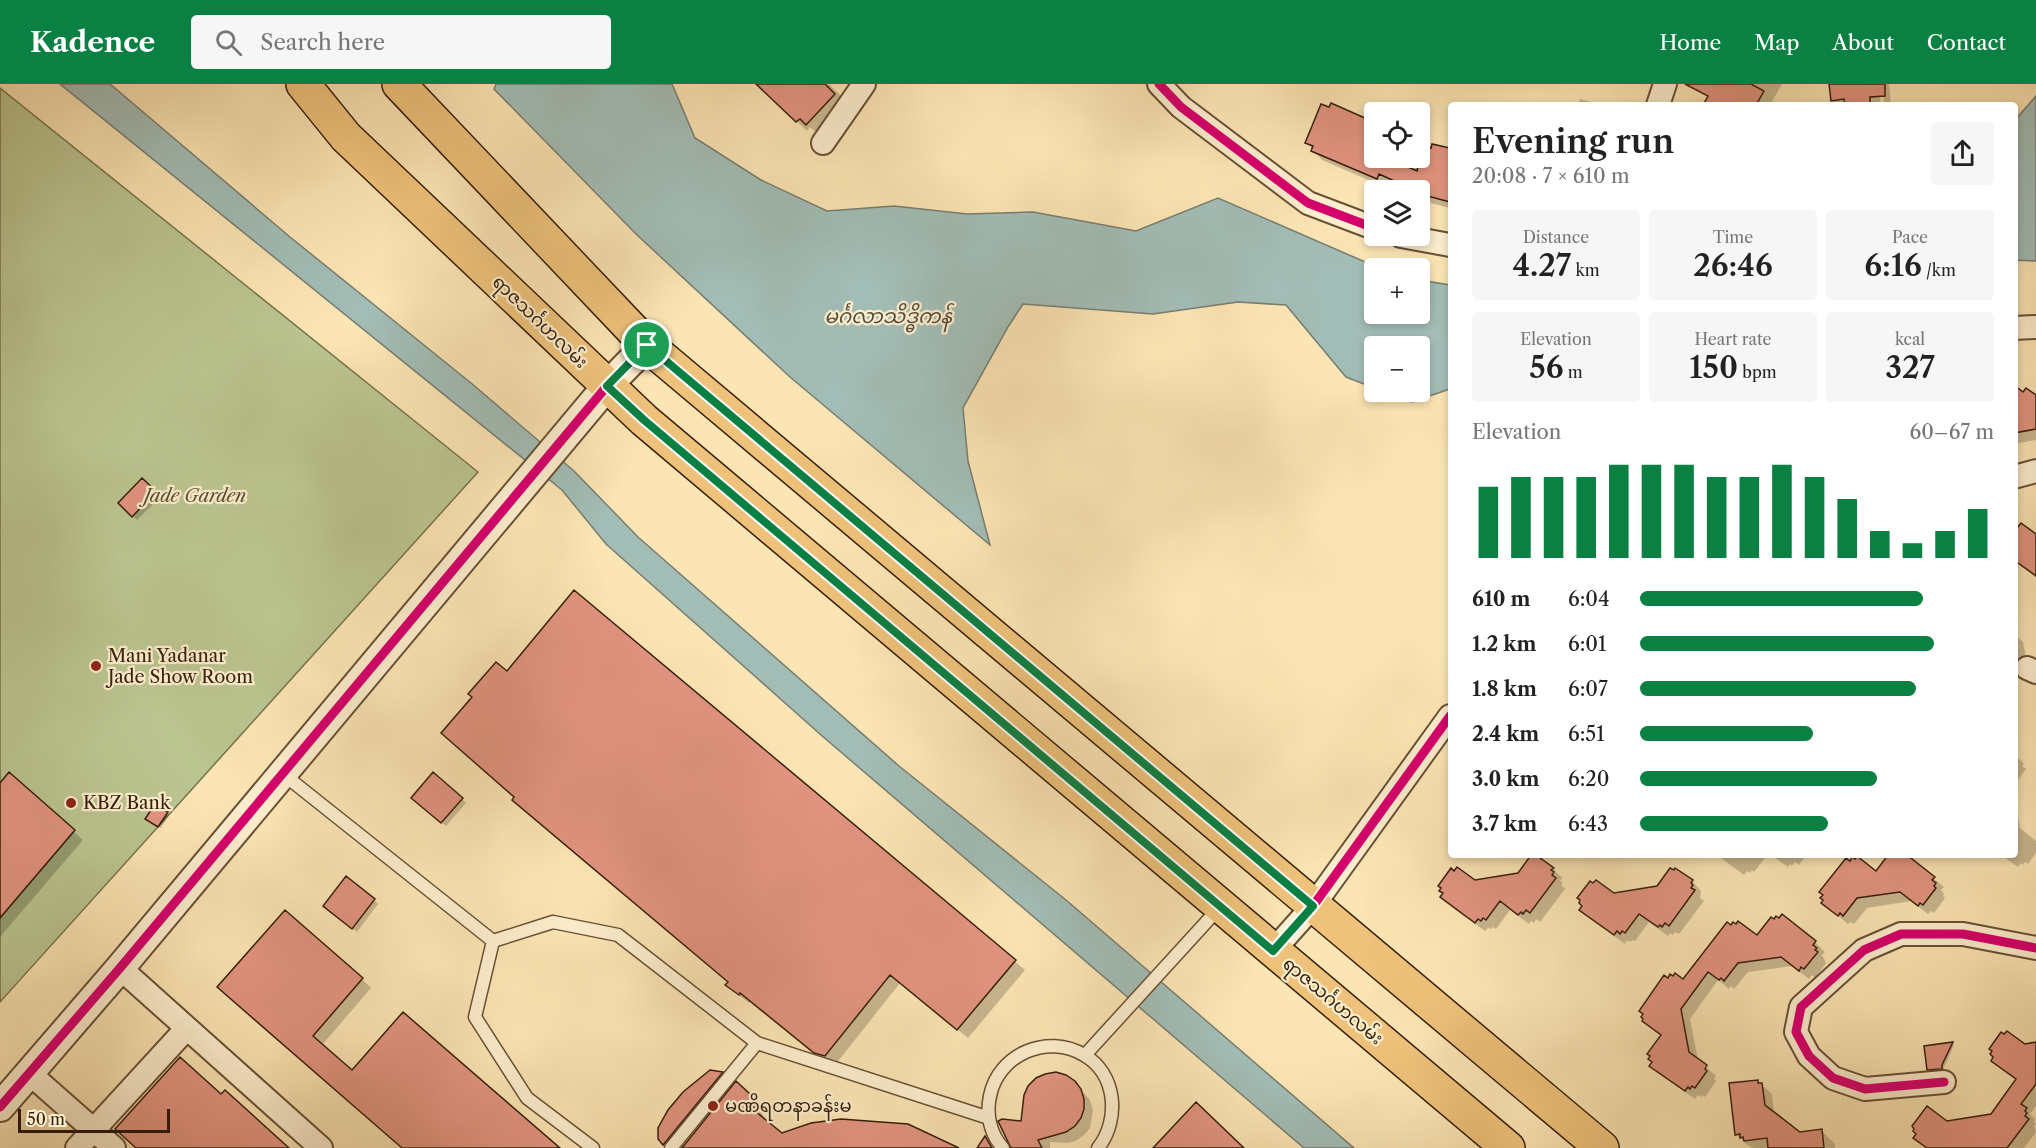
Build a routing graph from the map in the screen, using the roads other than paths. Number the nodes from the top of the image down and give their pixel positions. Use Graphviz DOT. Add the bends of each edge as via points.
graph roads {
  1 [pos="399,84"];
  2 [pos="864,84"];
  3 [pos="1159,84"];
  4 [pos="1665,84"];
  5 [pos="316,89"];
  6 [pos="1659,102"];
  7 [pos="823,143"];
  8 [pos="1364,224"];
  9 [pos="1430,241"];
  10 [pos="1448,245"];
  11 [pos="2036,327"];
  12 [pos="2018,328"];
  13 [pos="647,345"];
  14 [pos="607,386"];
  15 [pos="2036,471"];
  16 [pos="2018,476"];
  17 [pos="1448,719"];
  18 [pos="282,773"];
  19 [pos="1221,906"];
  20 [pos="1313,906"];
  21 [pos="493,941"];
  22 [pos="2036,948"];
  23 [pos="1273,951"];
  24 [pos="120,968"];
  25 [pos="187,1028"];
  26 [pos="757,1043"];
  27 [pos="1085,1055"];
  28 [pos="29,1073"];
  29 [pos="1944,1082"];
  30 [pos="0,1107"];
  31 [pos="989,1118"];
  32 [pos="94,1130"];
  33 [pos="77,1148"];
  34 [pos="114,1148"];
  35 [pos="321,1148"];
  36 [pos="593,1148"];
  37 [pos="671,1148"];
  38 [pos="1003,1148"];
  39 [pos="1098,1148"];
  40 [pos="1508,1148"];
  41 [pos="1602,1148"];
  1 -- 13 [label="main road"];
  2 -- 7 [label="street"];
  3 -- 8 [label="street" via="1181,107 1308,203"];
  4 -- 6 [label="street"];
  5 -- 14 [label="main road, ရာဇသင်္ဂဟလမ်း" via="346,137"];
  9 -- 10 [label="street"];
  11 -- 12 [label="street"];
  13 -- 14 [label="street"];
  13 -- 20 [label="main road"];
  14 -- 18 [label="street"];
  14 -- 19 [label="main road, ရာဇသင်္ဂဟလမ်း"];
  15 -- 16 [label="street"];
  17 -- 20 [label="street"];
  18 -- 21 [label="lane"];
  18 -- 24 [label="street"];
  19 -- 23 [label="main road, ရာဇသင်္ဂဟလမ်း"];
  19 -- 27 [label="lane"];
  20 -- 23 [label="street"];
  20 -- 41 [label="main road"];
  21 -- 26 [label="lane" via="553,922 618,934"];
  21 -- 36 [label="lane" via="475,1017 527,1098"];
  22 -- 29 [label="street" via="1963,934 1901,934 1864,950 1801,1007 1796,1032 1809,1056 1833,1078 1864,1089"];
  23 -- 40 [label="main road, ရာဇသင်္ဂဟလမ်း"];
  24 -- 25 [label="street"];
  24 -- 28 [label="street"];
  25 -- 32 [label="street"];
  25 -- 35 [label="street"];
  26 -- 31 [label="lane"];
  26 -- 37 [label="lane"];
  27 -- 31 [label="lane" via="1069,1048 1041,1046 1016,1057 1005,1066 991,1090"];
  27 -- 39 [label="lane" via="1102,1073 1112,1099 1110,1126"];
  28 -- 30 [label="street"];
  28 -- 32 [label="street"];
  31 -- 38 [label="lane"];
  32 -- 33 [label="street"];
  32 -- 34 [label="street"];
}
